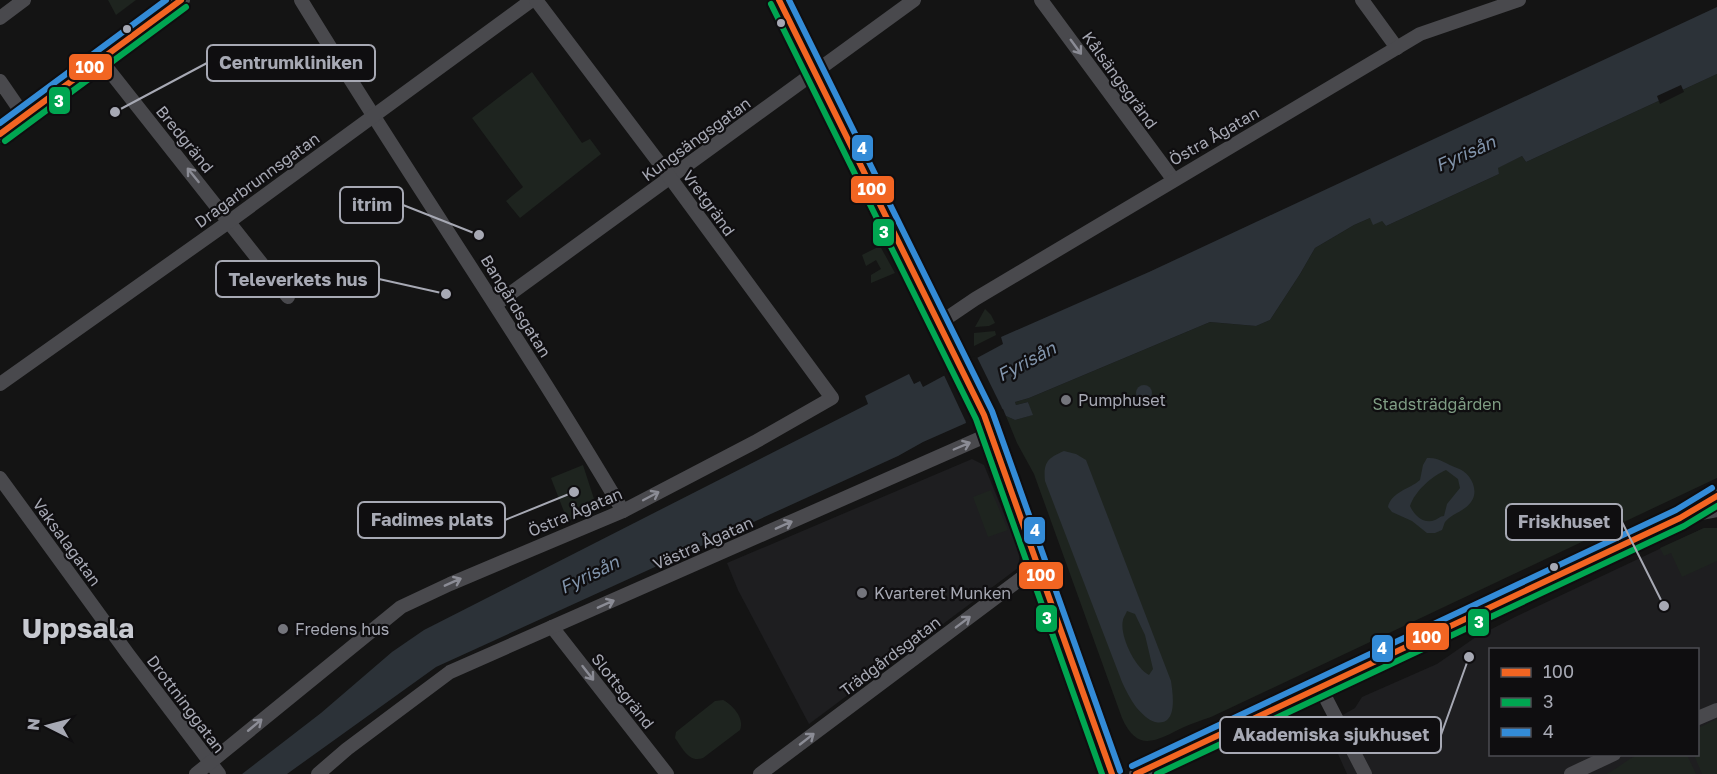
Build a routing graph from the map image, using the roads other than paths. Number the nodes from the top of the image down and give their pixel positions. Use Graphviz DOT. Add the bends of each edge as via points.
graph roads {
  1 [pos="24,0"];
  2 [pos="181,0"];
  3 [pos="301,0"];
  4 [pos="534,0"];
  5 [pos="779,0"];
  6 [pos="914,0"];
  7 [pos="1041,0"];
  8 [pos="1362,0"];
  9 [pos="1519,0"];
  10 [pos="0,18"];
  11 [pos="1397,48"];
  12 [pos="100,59"];
  13 [pos="814,74"];
  14 [pos="0,81"];
  15 [pos="24,116"];
  16 [pos="373,117"];
  17 [pos="0,126"];
  18 [pos="0,134"];
  19 [pos="1173,179"];
  20 [pos="674,182"];
  21 [pos="230,221"];
  22 [pos="288,297"];
  23 [pos="496,304"];
  24 [pos="937,321"];
  25 [pos="0,384"];
  26 [pos="832,398"];
  27 [pos="990,434"];
  28 [pos="0,478"];
  29 [pos="1717,496"];
  30 [pos="1717,510"];
  31 [pos="623,511"];
  32 [pos="1680,518"];
  33 [pos="1040,565"];
  34 [pos="552,627"];
  35 [pos="128,654"];
  36 [pos="1320,687"];
  37 [pos="1717,710"];
  38 [pos="1699,718"];
  39 [pos="1610,756"];
  40 [pos="214,768"];
  41 [pos="196,774"];
  42 [pos="318,774"];
  43 [pos="667,774"];
  44 [pos="760,774"];
  45 [pos="1112,774"];
  46 [pos="1136,774"];
  47 [pos="1365,774"];
  48 [pos="1571,774"];
  1 -- 10 [label="street"];
  2 -- 12 [label="main road"];
  3 -- 16 [label="street, Bangårdsgatan"];
  4 -- 16 [label="street, Dragarbrunnsgatan"];
  4 -- 20 [label="street, Vretgränd"];
  5 -- 13 [label="street"];
  6 -- 13 [label="street, Kungsängsgatan"];
  7 -- 19 [label="street, Kålsängsgränd, one-way"];
  8 -- 11 [label="street"];
  9 -- 11 [label="street, Östra Ågatan" via="1420,34"];
  11 -- 19 [label="street, Östra Ågatan"];
  12 -- 15 [label="main road"];
  21 -- 12 [label="street, Bredgränd, one-way"];
  13 -- 20 [label="street, Kungsängsgatan"];
  13 -- 24 [label="street"];
  14 -- 15 [label="street"];
  15 -- 17 [label="main road"];
  15 -- 18 [label="main road"];
  16 -- 21 [label="street, Dragarbrunnsgatan"];
  16 -- 23 [label="street, Bangårdsgatan"];
  19 -- 24 [label="street, Östra Ågatan"];
  20 -- 23 [label="street, Kungsängsgatan"];
  20 -- 26 [label="street, Vretgränd"];
  21 -- 22 [label="street, Bredgränd"];
  21 -- 25 [label="street, Dragarbrunnsgatan"];
  23 -- 31 [label="street, Bangårdsgatan"];
  24 -- 27 [label="street"];
  31 -- 26 [label="street, Östra Ågatan, one-way"];
  27 -- 33 [label="street"];
  34 -- 27 [label="street, Västra Ågatan, one-way"];
  28 -- 35 [label="street, Vaksalagatan"];
  29 -- 32 [label="street"];
  30 -- 32 [label="street"];
  40 -- 31 [label="street, Östra Ågatan, one-way" via="401,608"];
  32 -- 36 [label="street"];
  44 -- 33 [label="street, Trädgårdsgatan, one-way"];
  33 -- 45 [label="street"];
  34 -- 42 [label="street, Västra Ågatan" via="450,672"];
  34 -- 43 [label="street, Slottsgränd, one-way"];
  35 -- 40 [label="street, Drottninggatan"];
  36 -- 46 [label="street"];
  36 -- 47 [label="street"];
  37 -- 38 [label="street"];
  39 -- 48 [label="street"];
  40 -- 41 [label="street, Östra Ågatan"];
}
